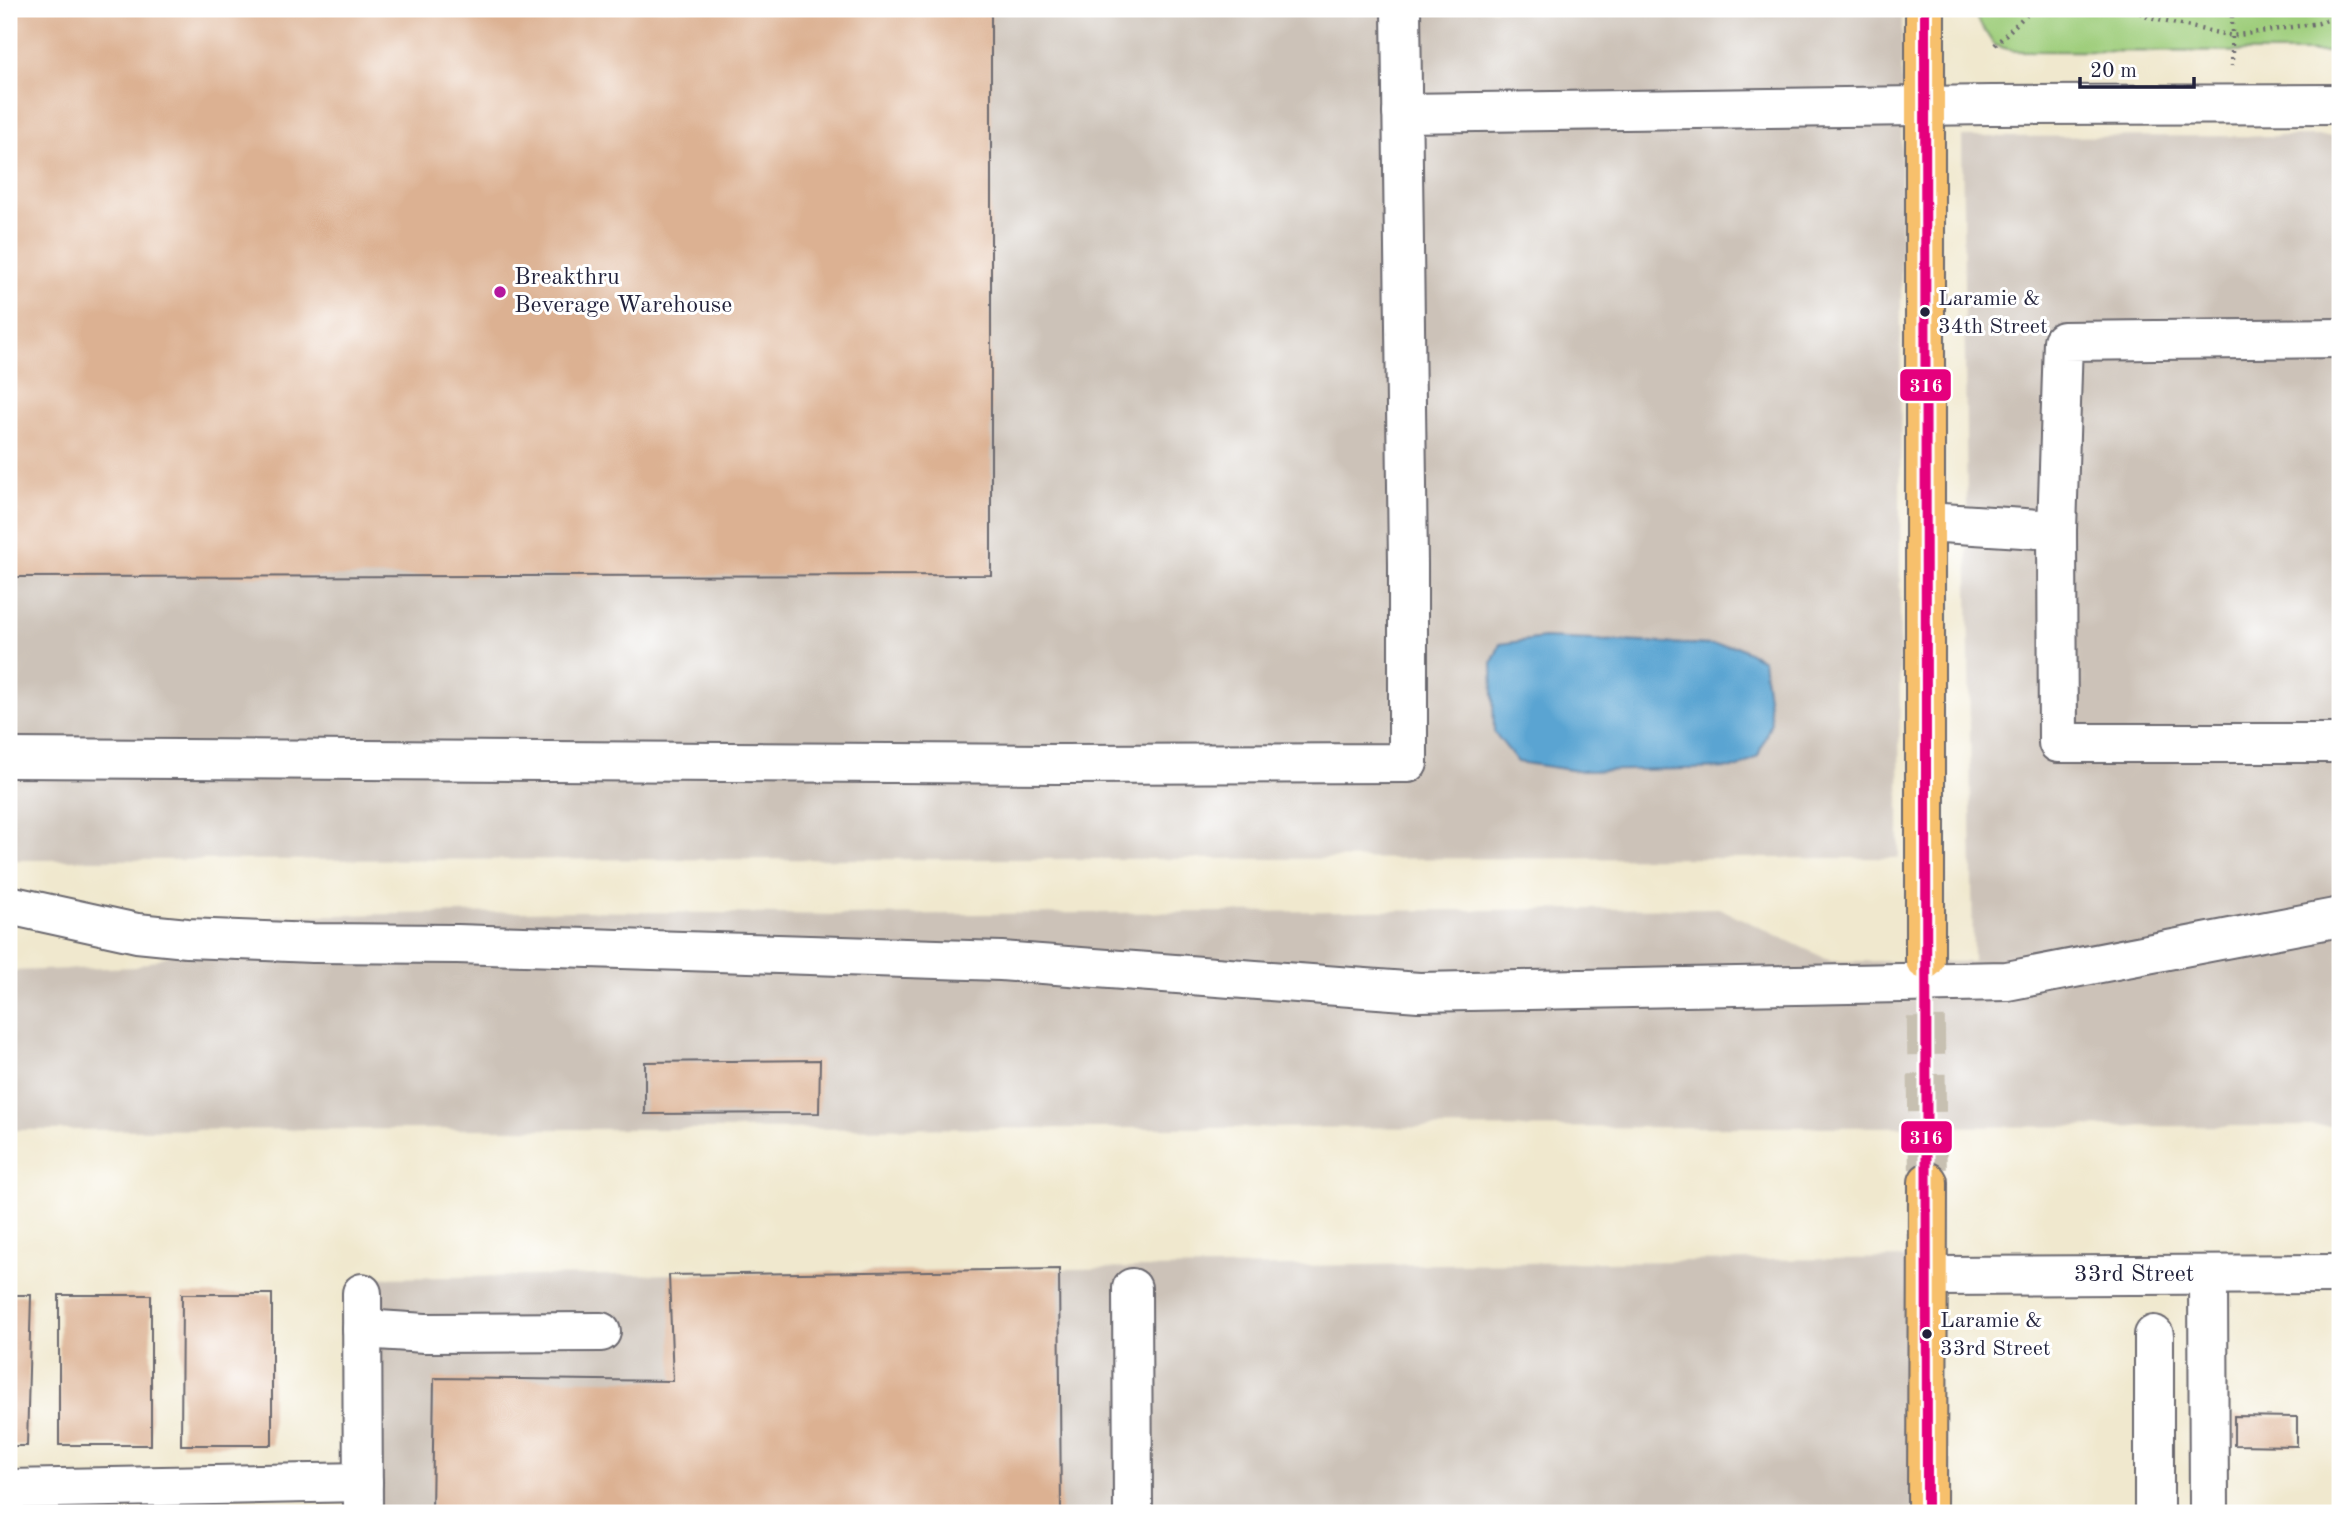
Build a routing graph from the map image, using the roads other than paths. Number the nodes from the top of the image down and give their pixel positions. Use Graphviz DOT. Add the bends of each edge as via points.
graph roads {
  1 [pos="1401,9"];
  2 [pos="1924,9"];
  3 [pos="2340,104"];
  4 [pos="1925,106"];
  5 [pos="1402,113"];
  6 [pos="2340,338"];
  7 [pos="1925,522"];
  8 [pos="2057,530"];
  9 [pos="2340,743"];
  10 [pos="9,758"];
  11 [pos="9,905"];
  12 [pos="2340,917"];
  13 [pos="1925,960"];
  14 [pos="1928,1182"];
  15 [pos="2340,1274"];
  16 [pos="2208,1275"];
  17 [pos="1928,1276"];
  18 [pos="1132,1288"];
  19 [pos="601,1332"];
  20 [pos="2154,1335"];
  21 [pos="9,1489"];
  22 [pos="363,1498"];
  23 [pos="1133,1513"];
  24 [pos="1927,1513"];
  25 [pos="2154,1513"];
  26 [pos="2209,1513"];
  1 -- 5 [label="street"];
  2 -- 4 [label="main road"];
  3 -- 4 [label="street"];
  4 -- 5 [label="street"];
  4 -- 7 [label="main road"];
  5 -- 10 [label="street" via="1408,763"];
  6 -- 8 [label="street" via="2063,341"];
  7 -- 8 [label="street"];
  7 -- 13 [label="main road"];
  8 -- 9 [label="street" via="2058,743"];
  11 -- 12 [label="street" via="137,933 187,937 1001,961 1419,992 2007,981"];
  14 -- 17 [label="main road"];
  15 -- 16 [label="street, 33rd Street"];
  16 -- 17 [label="street, 33rd Street"];
  16 -- 26 [label="street"];
  17 -- 24 [label="main road"];
  18 -- 23 [label="street"];
  19 -- 22 [label="street" via="425,1333 362,1311"];
  20 -- 25 [label="street"];
  21 -- 22 [label="street"];
}
